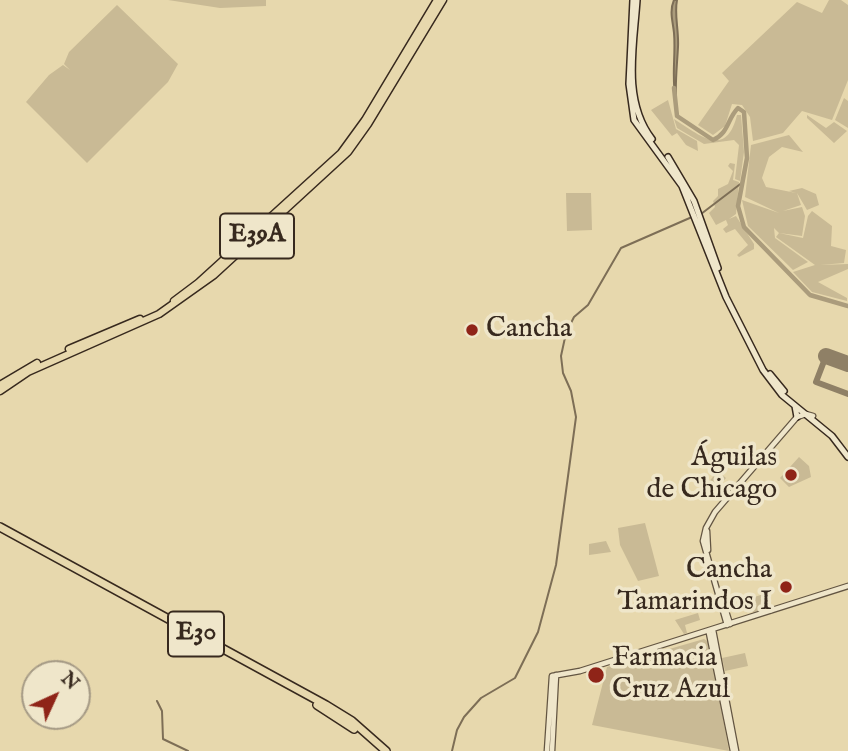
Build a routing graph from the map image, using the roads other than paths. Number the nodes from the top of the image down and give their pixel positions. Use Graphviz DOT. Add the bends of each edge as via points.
graph roads {
  1 [pos="437,0"];
  2 [pos="443,0"];
  3 [pos="635,0"];
  4 [pos="0,385"];
  5 [pos="0,391"];
  6 [pos="799,412"];
  7 [pos="812,417"];
  8 [pos="848,450"];
  9 [pos="848,457"];
  10 [pos="0,527"];
  11 [pos="0,533"];
  12 [pos="848,587"];
  13 [pos="145,609"];
  14 [pos="728,625"];
  15 [pos="711,632"];
  16 [pos="554,677"];
  17 [pos="371,741"];
  18 [pos="379,751"];
  19 [pos="386,751"];
  20 [pos="549,751"];
  21 [pos="734,751"];
  1 -- 4 [label="main road, E39A" via="346,146 198,283 158,311 28,367"];
  2 -- 5 [label="main road, E39A" via="348,152 207,281 159,314 28,372"];
  3 -- 6 [label="main road" via="629,84 634,120 682,186 758,363"];
  6 -- 7 [label="main road"];
  6 -- 7 [label="main road"];
  6 -- 14 [label="street" via="715,512 704,532"];
  7 -- 8 [label="main road"];
  7 -- 9 [label="main road"];
  10 -- 13 [label="highway, E30"];
  11 -- 13 [label="highway, E30"];
  12 -- 14 [label="street"];
  13 -- 17 [label="highway, E30" via="315,704"];
  14 -- 15 [label="street"];
  14 -- 16 [label="street"];
  15 -- 16 [label="street"];
  15 -- 21 [label="street"];
  16 -- 20 [label="street"];
  17 -- 18 [label="highway, E30"];
  17 -- 19 [label="highway, E30"];
}
